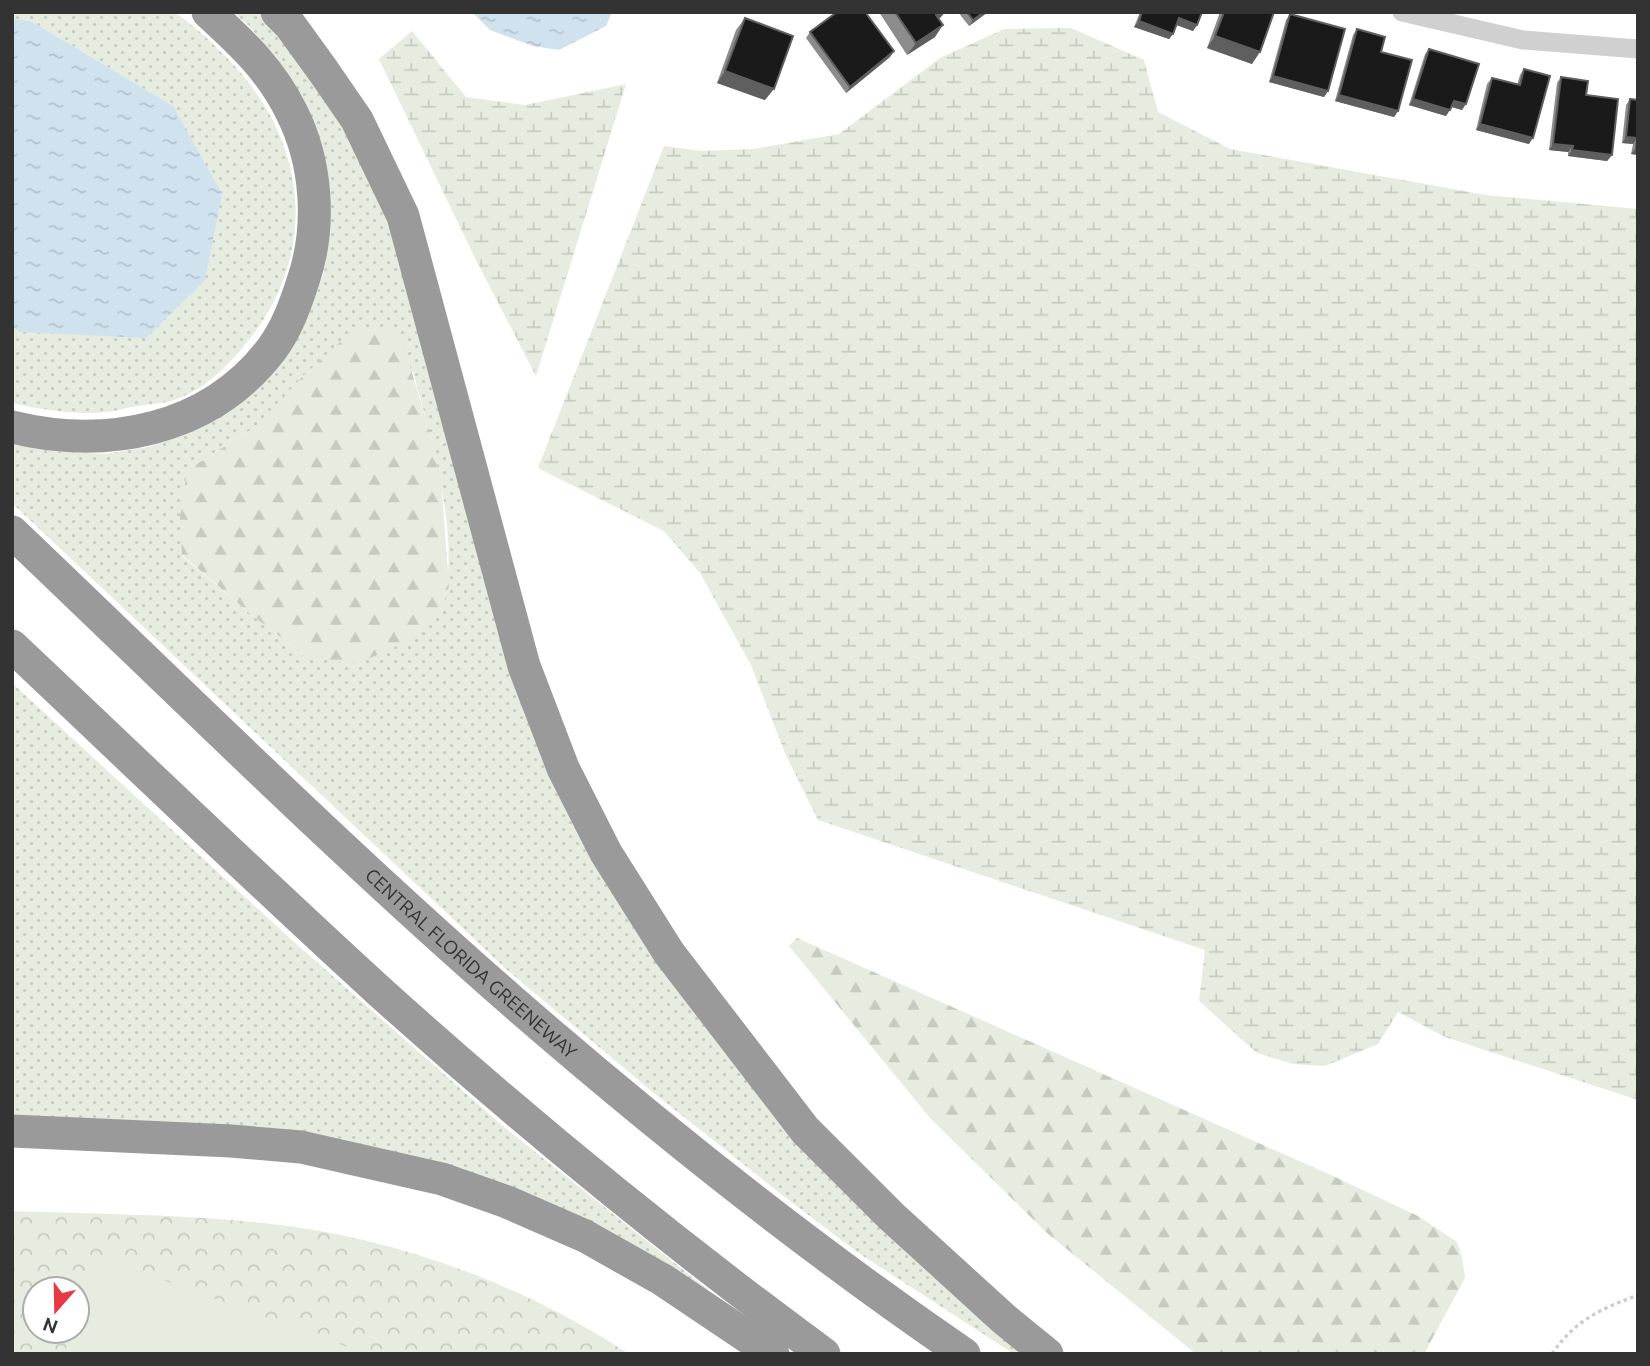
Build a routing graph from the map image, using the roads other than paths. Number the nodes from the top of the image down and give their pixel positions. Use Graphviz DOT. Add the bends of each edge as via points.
graph roads {
  1 [pos="208,12"];
  2 [pos="277,12"];
  3 [pos="1402,12"];
  4 [pos="1638,49"];
  5 [pos="12,427"];
  6 [pos="12,533"];
  7 [pos="12,646"];
  8 [pos="12,1131"];
  9 [pos="773,1354"];
  10 [pos="824,1354"];
  11 [pos="964,1354"];
  12 [pos="1047,1354"];
  1 -- 5 [label="highway" via="263,64 293,114 310,166 315,218 311,257 294,309 272,349 242,381 172,423 130,434 92,437 45,435"];
  2 -- 12 [label="highway" via="357,120 403,216 524,666 563,768 606,853 669,953 805,1130 891,1216"];
  3 -- 4 [label="street" via="1524,40"];
  6 -- 11 [label="highway, CENTRAL FLORIDA GREENEWAY" via="354,858 600,1076 772,1214"];
  7 -- 10 [label="highway" via="299,917 466,1067 635,1208"];
  8 -- 9 [label="highway" via="301,1147 442,1180 585,1236 663,1280"];
}
